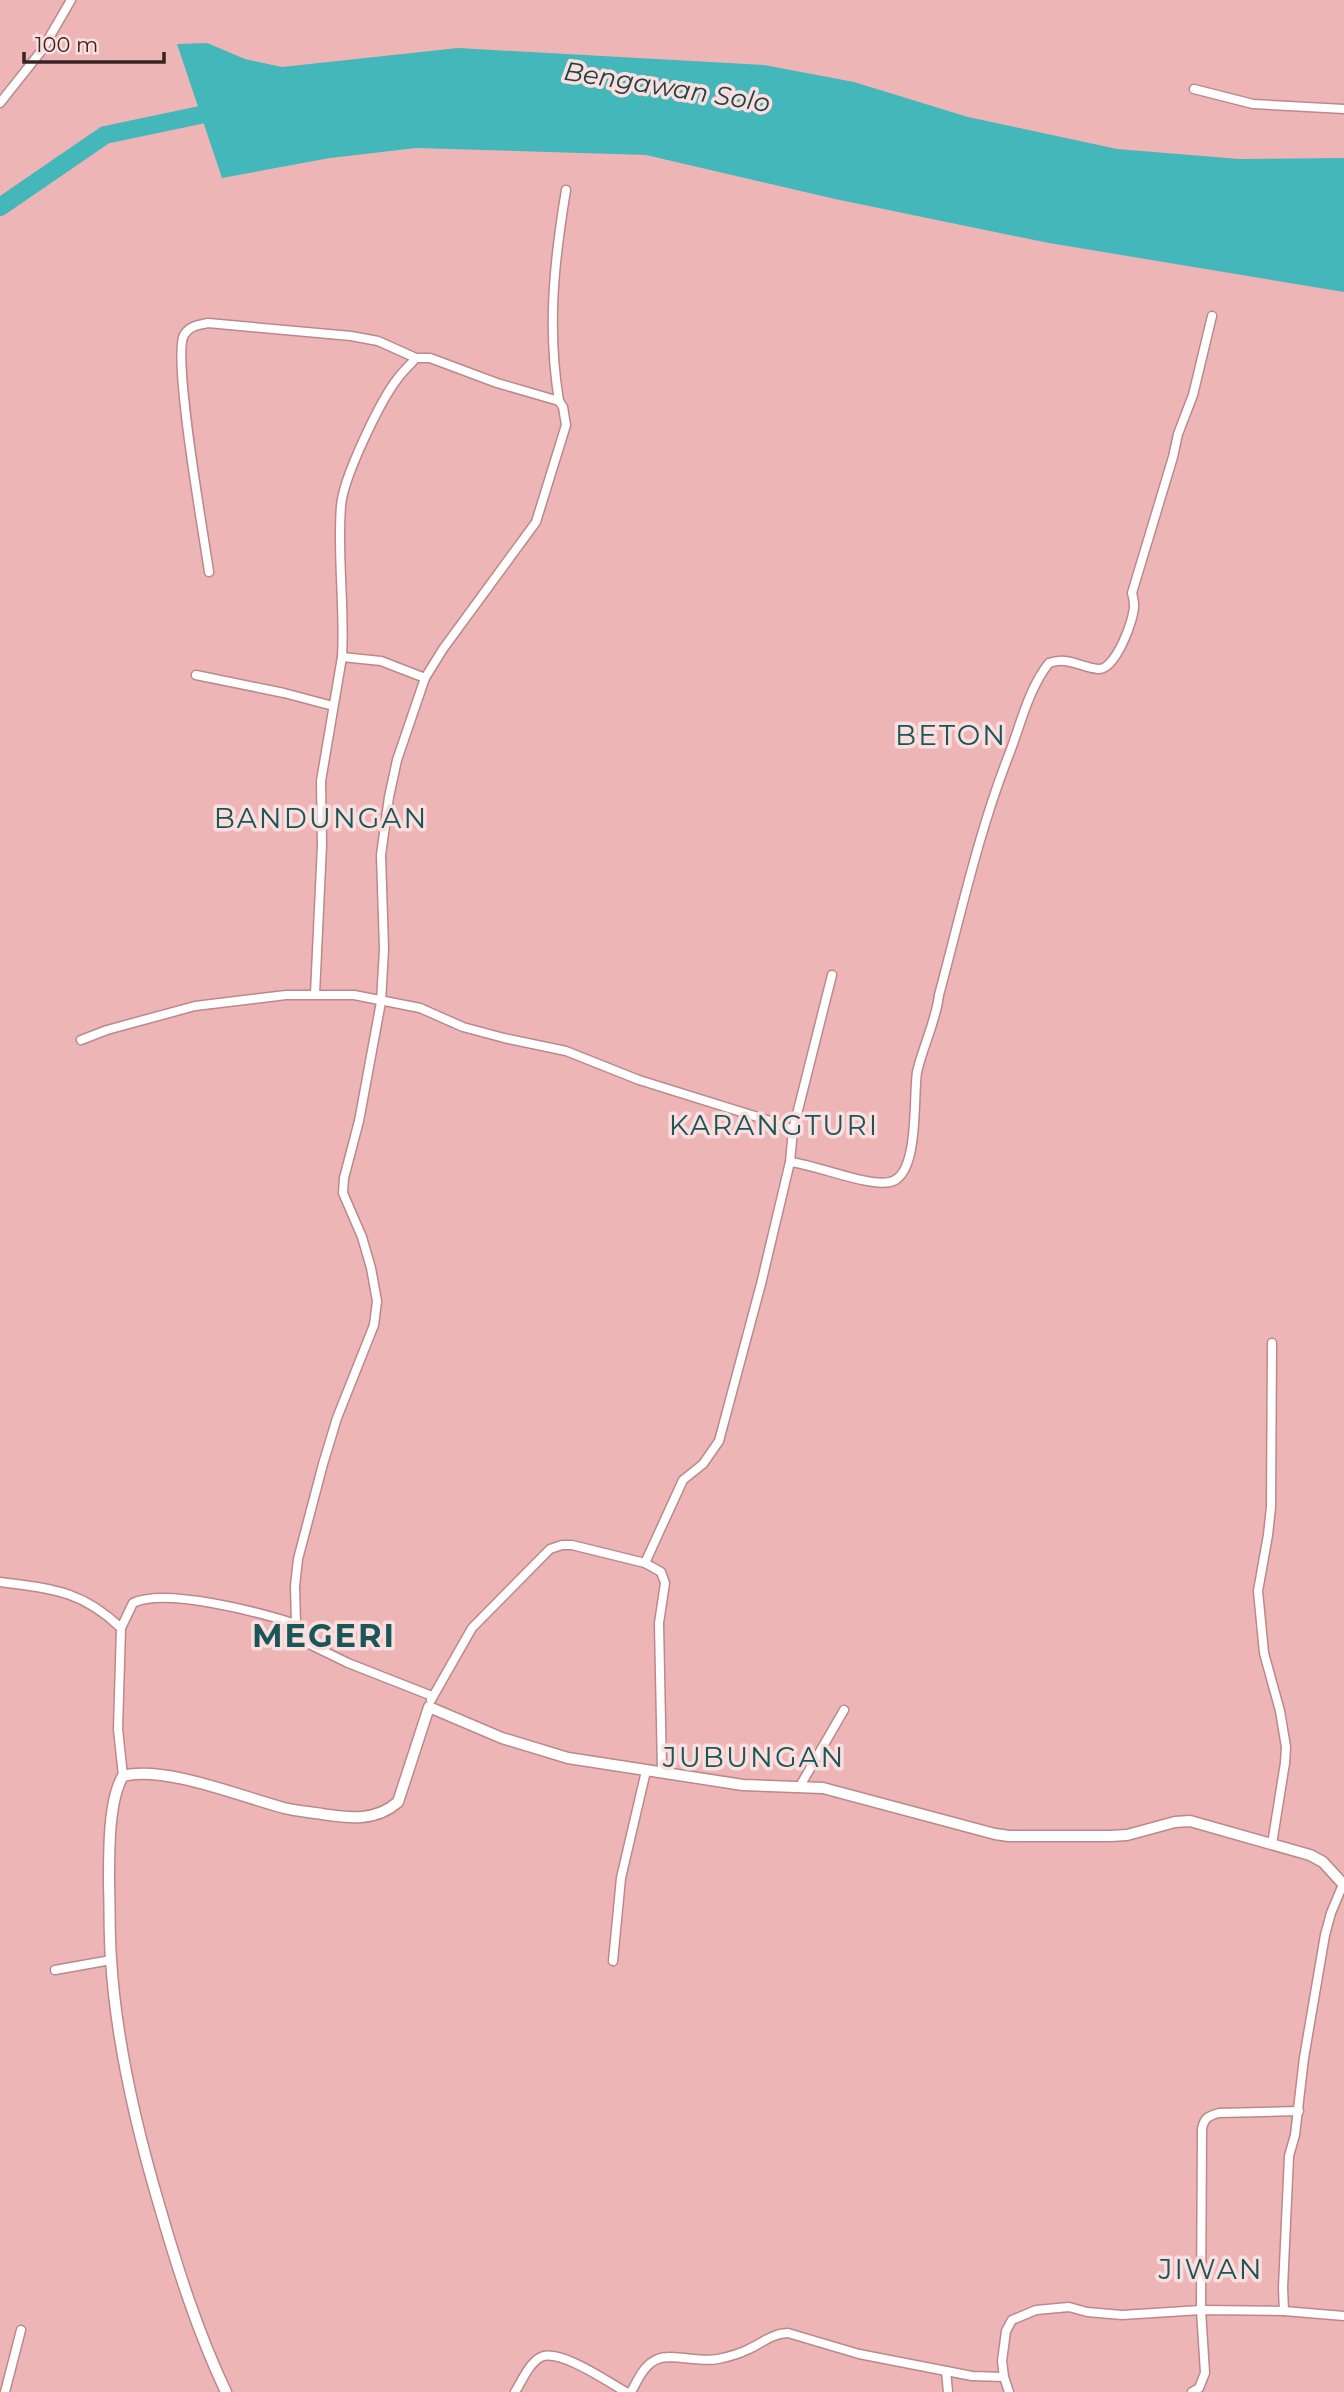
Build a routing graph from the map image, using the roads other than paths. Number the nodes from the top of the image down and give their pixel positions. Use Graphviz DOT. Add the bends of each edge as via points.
graph roads {
  1 [pos="71,0"];
  2 [pos="1194,89"];
  3 [pos="0,103"];
  4 [pos="1344,109"];
  5 [pos="566,190"];
  6 [pos="1212,316"];
  7 [pos="416,358"];
  8 [pos="559,401"];
  9 [pos="209,572"];
  10 [pos="342,657"];
  11 [pos="196,675"];
  12 [pos="425,678"];
  13 [pos="332,706"];
  14 [pos="832,975"];
  15 [pos="315,995"];
  16 [pos="381,1002"];
  17 [pos="81,1040"];
  18 [pos="793,1130"];
  19 [pos="790,1162"];
  20 [pos="1272,1343"];
  21 [pos="645,1563"];
  22 [pos="0,1582"];
  23 [pos="296,1624"];
  24 [pos="121,1628"];
  25 [pos="432,1696"];
  26 [pos="429,1707"];
  27 [pos="844,1710"];
  28 [pos="646,1771"];
  29 [pos="662,1772"];
  30 [pos="123,1776"];
  31 [pos="800,1786"];
  32 [pos="1272,1844"];
  33 [pos="1343,1884"];
  34 [pos="111,1960"];
  35 [pos="613,1961"];
  36 [pos="55,1970"];
  37 [pos="1298,2111"];
  38 [pos="1201,2310"];
  39 [pos="1284,2311"];
  40 [pos="1344,2316"];
  41 [pos="21,2330"];
  42 [pos="946,2371"];
  43 [pos="1004,2377"];
  44 [pos="5,2392"];
  45 [pos="226,2392"];
  46 [pos="515,2392"];
  47 [pos="626,2392"];
  48 [pos="631,2392"];
  49 [pos="948,2392"];
  50 [pos="1009,2392"];
  51 [pos="1192,2392"];
  1 -- 3 [label="street" via="42,50"];
  2 -- 4 [label="street" via="1253,104"];
  5 -- 8 [label="street" via="552,301"];
  6 -- 19 [label="street" via="1193,395 1132,592 1134,607 1123,642 1104,668 1066,660 1048,663 1002,770 917,1075 914,1129 902,1175 883,1183"];
  7 -- 8 [label="street" via="430,358"];
  7 -- 9 [label="street" via="378,341 351,336 208,323 189,329 181,350"];
  7 -- 10 [label="street" via="391,389 344,488"];
  8 -- 12 [label="street" via="566,425 536,522"];
  10 -- 12 [label="street" via="380,661"];
  10 -- 13 [label="street"];
  11 -- 13 [label="street"];
  12 -- 16 [label="street" via="397,760 381,855"];
  13 -- 15 [label="street" via="321,781"];
  14 -- 18 [label="street"];
  15 -- 16 [label="street" via="354,995"];
  15 -- 17 [label="street" via="195,1006"];
  16 -- 18 [label="street" via="420,1008 463,1027 566,1051"];
  16 -- 23 [label="street" via="342,1193 371,1268 377,1301 374,1325 337,1418 312,1503 298,1559"];
  18 -- 19 [label="street"];
  19 -- 21 [label="street" via="719,1441 703,1464 683,1480"];
  20 -- 32 [label="street" via="1271,1507 1258,1591 1264,1653 1286,1747"];
  21 -- 25 [label="street" via="572,1545 550,1549 472,1628"];
  21 -- 29 [label="street" via="661,1572 665,1583 659,1623"];
  22 -- 24 [label="street" via="70,1595 98,1607"];
  23 -- 24 [label="street" via="233,1606 160,1598 134,1603"];
  23 -- 25 [label="street" via="305,1642"];
  24 -- 30 [label="street" via="118,1729"];
  25 -- 26 [label="street"];
  26 -- 28 [label="street" via="502,1738 568,1758"];
  26 -- 30 [label="street" via="398,1802 387,1812 369,1817 288,1809 151,1773"];
  27 -- 31 [label="street"];
  28 -- 29 [label="street"];
  28 -- 35 [label="street" via="621,1878"];
  29 -- 31 [label="street" via="743,1785"];
  30 -- 34 [label="street" via="116,1793 109,1852"];
  31 -- 32 [label="street" via="1009,1836 1127,1835 1190,1821"];
  32 -- 33 [label="street" via="1323,1861"];
  33 -- 37 [label="street" via="1323,1948"];
  34 -- 36 [label="street"];
  34 -- 45 [label="street" via="140,2137 188,2298"];
  37 -- 38 [label="street" via="1219,2113 1204,2121"];
  37 -- 39 [label="street" via="1286,2186"];
  38 -- 39 [label="street"];
  38 -- 43 [label="street" via="1114,2315 1052,2307 1022,2314 1006,2331"];
  38 -- 51 [label="street" via="1205,2373 1199,2388"];
  39 -- 40 [label="street"];
  41 -- 44 [label="street"];
  42 -- 43 [label="street"];
  42 -- 48 [label="street" via="779,2333 716,2360 660,2357"];
  42 -- 49 [label="street"];
  43 -- 50 [label="street"];
  46 -- 47 [label="street" via="535,2362 542,2356 557,2355"];
}
